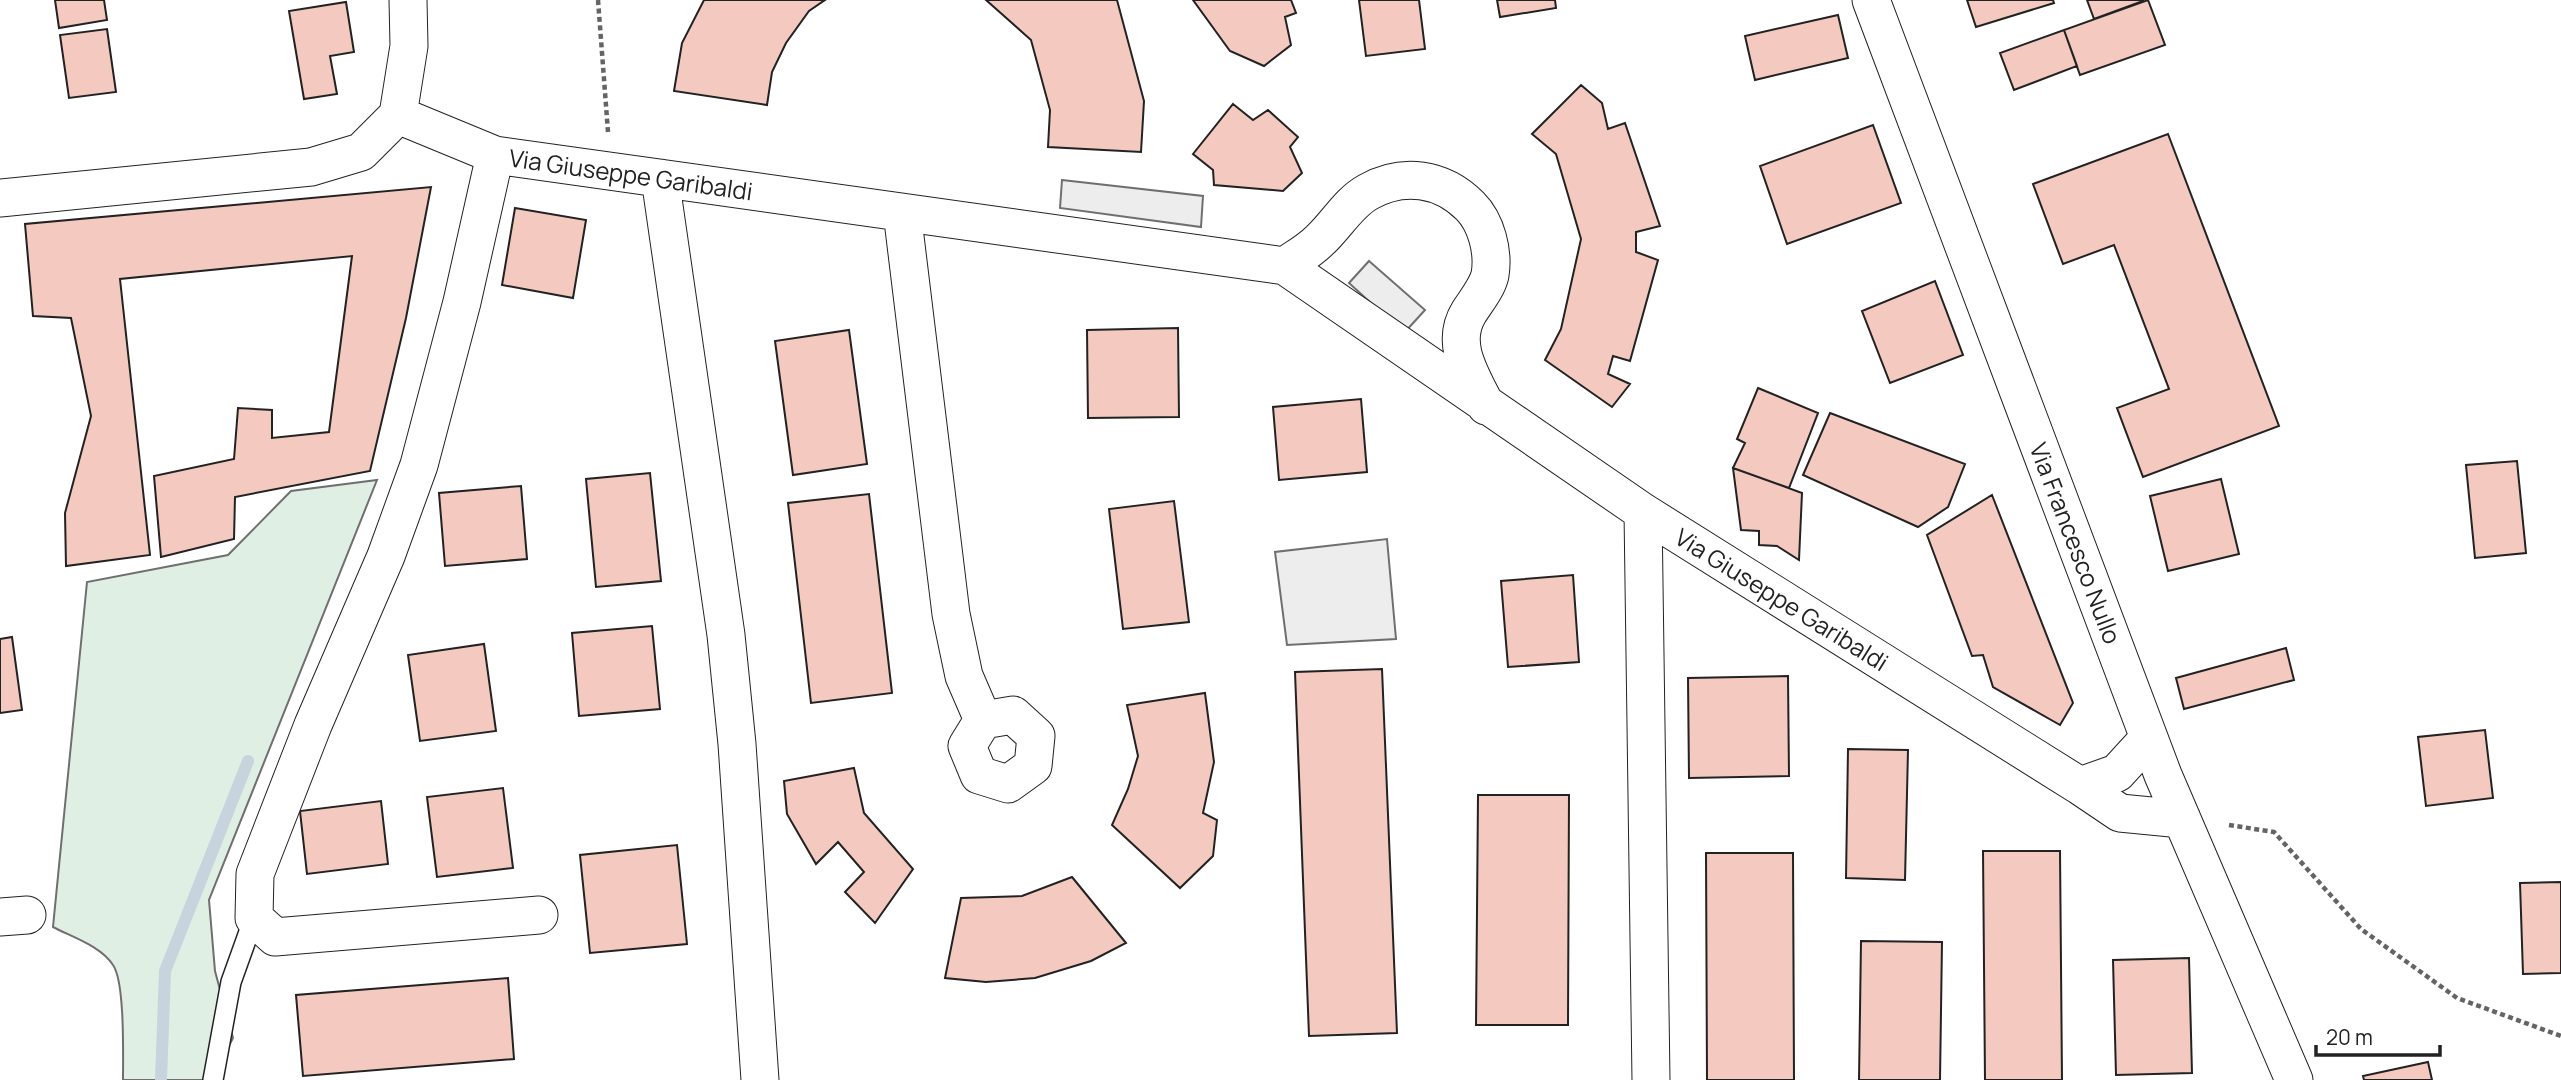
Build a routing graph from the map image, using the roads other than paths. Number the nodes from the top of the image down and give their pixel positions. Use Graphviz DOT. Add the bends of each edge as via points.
graph roads {
  1 [pos="408,0"];
  2 [pos="1871,0"];
  3 [pos="398,115"];
  4 [pos="495,155"];
  5 [pos="660,178"];
  6 [pos="0,198"];
  7 [pos="902,212"];
  8 [pos="1285,267"];
  9 [pos="1487,408"];
  10 [pos="1643,512"];
  11 [pos="983,720"];
  12 [pos="2149,738"];
  13 [pos="2080,786"];
  14 [pos="2182,819"];
  15 [pos="539,915"];
  16 [pos="254,918"];
  17 [pos="213,1080"];
  18 [pos="760,1080"];
  19 [pos="1651,1080"];
  20 [pos="2294,1080"];
  1 -- 3 [label="street" via="409,46"];
  2 -- 12 [label="street, Via Francesco Nullo"];
  3 -- 4 [label="street, Via Giuseppe Garibaldi"];
  3 -- 6 [label="street" via="361,152 310,167"];
  4 -- 5 [label="street, Via Giuseppe Garibaldi"];
  4 -- 16 [label="street" via="463,302 419,465 255,874"];
  5 -- 7 [label="street, Via Giuseppe Garibaldi"];
  5 -- 18 [label="street" via="727,649"];
  7 -- 8 [label="street, Via Giuseppe Garibaldi"];
  7 -- 11 [label="street" via="951,614 964,676"];
  8 -- 9 [label="street, Via Giuseppe Garibaldi"];
  8 -- 9 [label="street, Via Giuseppe Garibaldi" via="1319,242 1367,192 1400,181 1428,179 1460,196 1480,216 1490,248 1490,276 1467,315 1460,343 1466,367"];
  9 -- 10 [label="street, Via Giuseppe Garibaldi"];
  10 -- 13 [label="street, Via Giuseppe Garibaldi"];
  10 -- 19 [label="street"];
  12 -- 13 [label="street" via="2117,773"];
  12 -- 14 [label="street, Via Francesco Nullo"];
  13 -- 14 [label="street, Via Giuseppe Garibaldi" via="2120,813"];
  14 -- 20 [label="street, Via Francesco Nullo"];
  15 -- 16 [label="street" via="275,937"];
  16 -- 17 [label="lane" via="231,982"];
}
